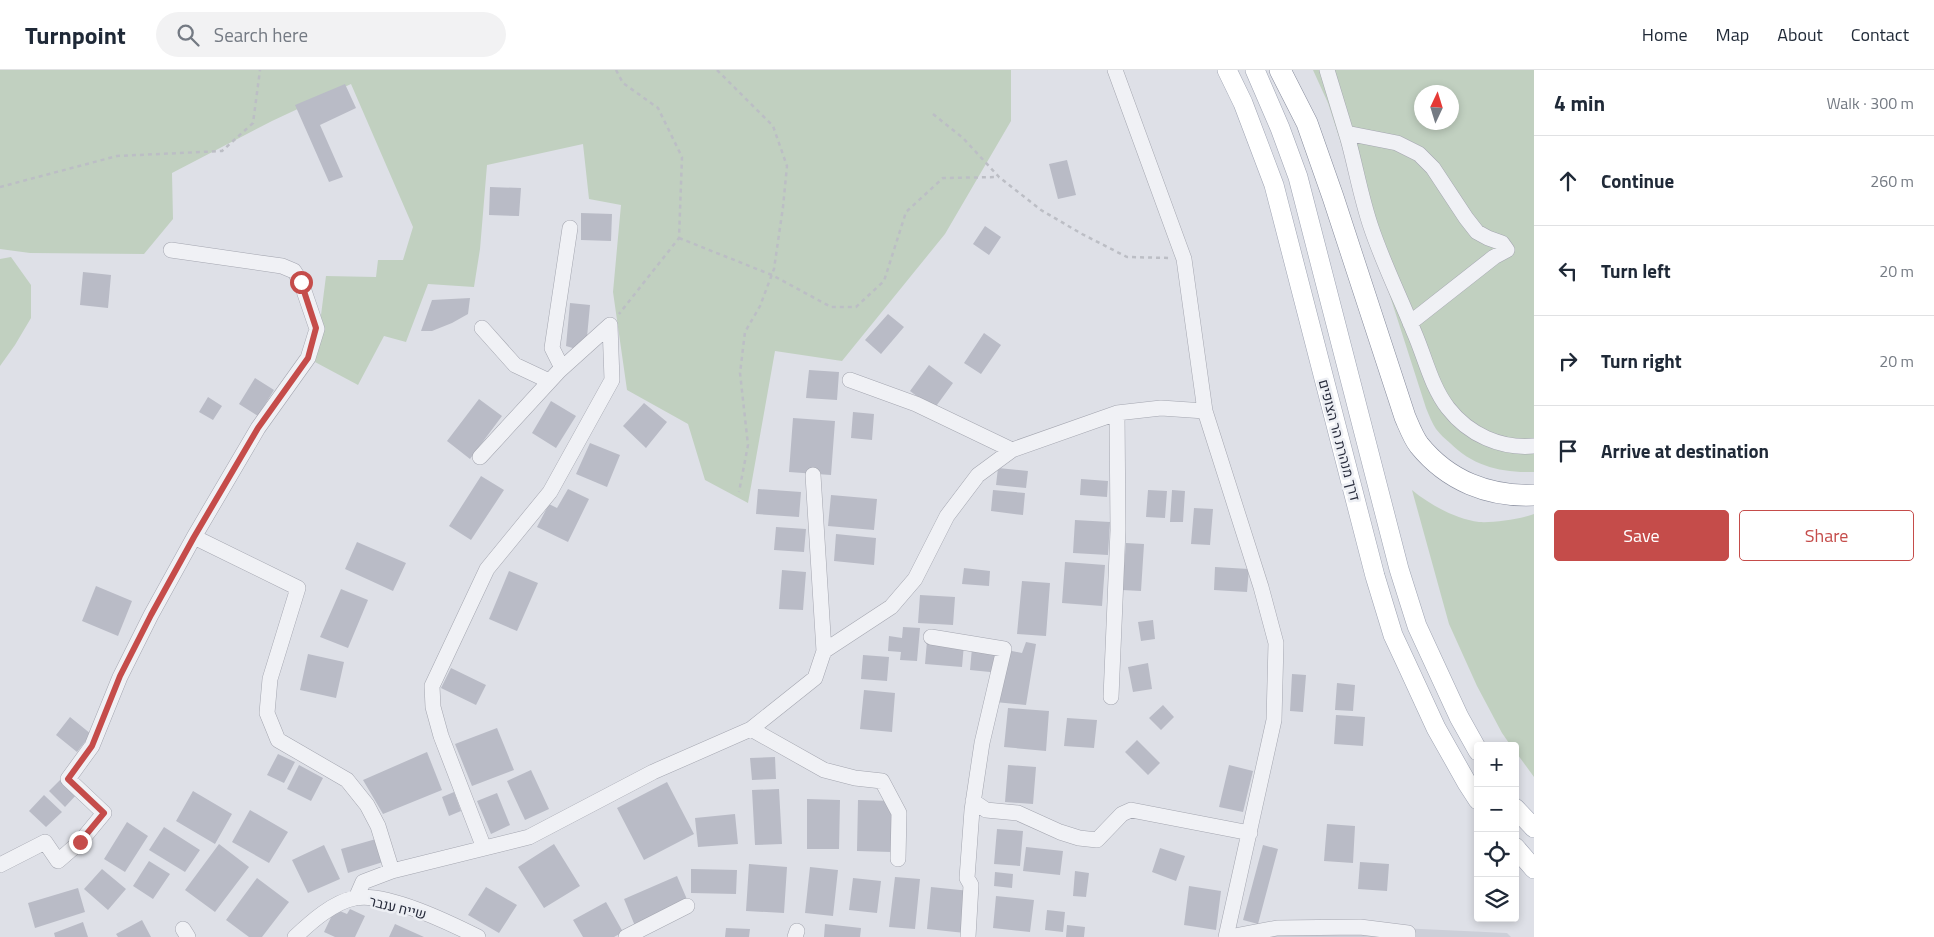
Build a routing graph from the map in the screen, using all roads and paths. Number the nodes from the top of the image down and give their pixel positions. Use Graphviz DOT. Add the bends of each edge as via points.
graph roads {
  1 [pos="260,70"];
  2 [pos="616,70"];
  3 [pos="717,70"];
  4 [pos="1115,70"];
  5 [pos="1227,70"];
  6 [pos="1256,70"];
  7 [pos="1280,70"];
  8 [pos="1327,70"];
  9 [pos="933,114"];
  10 [pos="1346,132"];
  11 [pos="999,177"];
  12 [pos="0,188"];
  13 [pos="570,228"];
  14 [pos="680,238"];
  15 [pos="171,250"];
  16 [pos="1184,259"];
  17 [pos="772,275"];
  18 [pos="1410,323"];
  19 [pos="610,325"];
  20 [pos="482,328"];
  21 [pos="562,368"];
  22 [pos="850,380"];
  23 [pos="549,381"];
  24 [pos="1205,411"];
  25 [pos="1118,413"];
  26 [pos="1534,446"];
  27 [pos="1012,450"];
  28 [pos="480,457"];
  29 [pos="813,475"];
  30 [pos="739,492"];
  31 [pos="1534,495"];
  32 [pos="194,537"];
  33 [pos="931,636"];
  34 [pos="824,651"];
  35 [pos="1111,697"];
  36 [pos="751,729"];
  37 [pos="1474,744"];
  38 [pos="1474,794"];
  39 [pos="973,801"];
  40 [pos="1519,812"];
  41 [pos="1534,828"];
  42 [pos="1250,832"];
  43 [pos="484,848"];
  44 [pos="1519,852"];
  45 [pos="898,860"];
  46 [pos="0,865"];
  47 [pos="1534,869"];
  48 [pos="392,871"];
  49 [pos="356,898"];
  50 [pos="687,906"];
  51 [pos="1408,935"];
  52 [pos="295,937"];
  53 [pos="478,937"];
  54 [pos="626,937"];
  55 [pos="968,937"];
  56 [pos="1227,937"];
  1 -- 12 [label="path" via="253,123 222,151 118,156"];
  2 -- 14 [label="path" via="623,83 658,108 682,157"];
  3 -- 17 [label="path" via="773,126 787,166"];
  4 -- 16 [label="street"];
  5 -- 38 [label="main road, דרך מנהרת הר הצופים" via="1274,184 1393,635 1436,728"];
  6 -- 37 [label="main road, דרך מנהרת הר הצופים" via="1298,177 1399,569 1417,626"];
  7 -- 31 [label="highway" via="1307,123 1404,417 1418,444 1445,470 1469,485 1489,492"];
  8 -- 10 [label="street"];
  9 -- 11 [label="path" via="963,138"];
  10 -- 18 [label="street" via="1370,226"];
  10 -- 18 [label="street" via="1397,143 1419,154 1433,168 1477,232 1502,242 1507,250"];
  11 -- 16 [label="path" via="1041,210 1126,257"];
  11 -- 17 [label="path" via="943,178 906,212 884,281 856,307 831,306"];
  13 -- 21 [label="street" via="552,348"];
  14 -- 17 [label="path"];
  14 -- 19 [label="path"];
  15 -- 32 [label="street" via="282,266 294,271 301,282 316,328 308,358 258,428"];
  16 -- 24 [label="street"];
  17 -- 30 [label="path" via="745,332 740,373 748,445"];
  18 -- 26 [label="street" via="1434,384 1448,408 1471,430 1493,442 1517,448"];
  19 -- 21 [label="street"];
  19 -- 43 [label="street" via="612,380 550,492 487,570 432,686 433,707 441,736"];
  20 -- 23 [label="street" via="514,365"];
  21 -- 23 [label="street"];
  22 -- 27 [label="street" via="916,404"];
  23 -- 28 [label="street"];
  24 -- 25 [label="street" via="1161,408"];
  24 -- 42 [label="street" via="1276,643 1274,720"];
  25 -- 27 [label="street"];
  25 -- 35 [label="street" via="1118,530"];
  27 -- 34 [label="street" via="978,475 947,516 915,579 891,607"];
  29 -- 34 [label="street"];
  32 -- 46 [label="street" via="120,676 92,746 68,779 104,813 80,842 58,861 45,842"];
  32 -- 48 [label="street" via="298,588 270,679 267,714 278,740 347,780 367,805 378,826"];
  33 -- 39 [label="street" via="1004,649 982,743"];
  34 -- 36 [label="street" via="815,678"];
  36 -- 43 [label="street" via="653,772 529,838"];
  36 -- 45 [label="street" via="824,770 882,781 899,812"];
  39 -- 42 [label="street" via="986,810 1018,814 1079,838 1097,840 1122,814 1131,810"];
  39 -- 55 [label="street" via="967,878 971,885"];
  40 -- 41 [label="main road"];
  42 -- 56 [label="street"];
  43 -- 48 [label="street"];
  44 -- 47 [label="main road"];
  48 -- 49 [label="street" via="363,882"];
  49 -- 52 [label="street, שייח ענבר" via="339,904"];
  49 -- 53 [label="street, שייח ענבר" via="406,906"];
  50 -- 54 [label="street"];
  51 -- 56 [label="street" via="1360,927 1277,928"];
}
